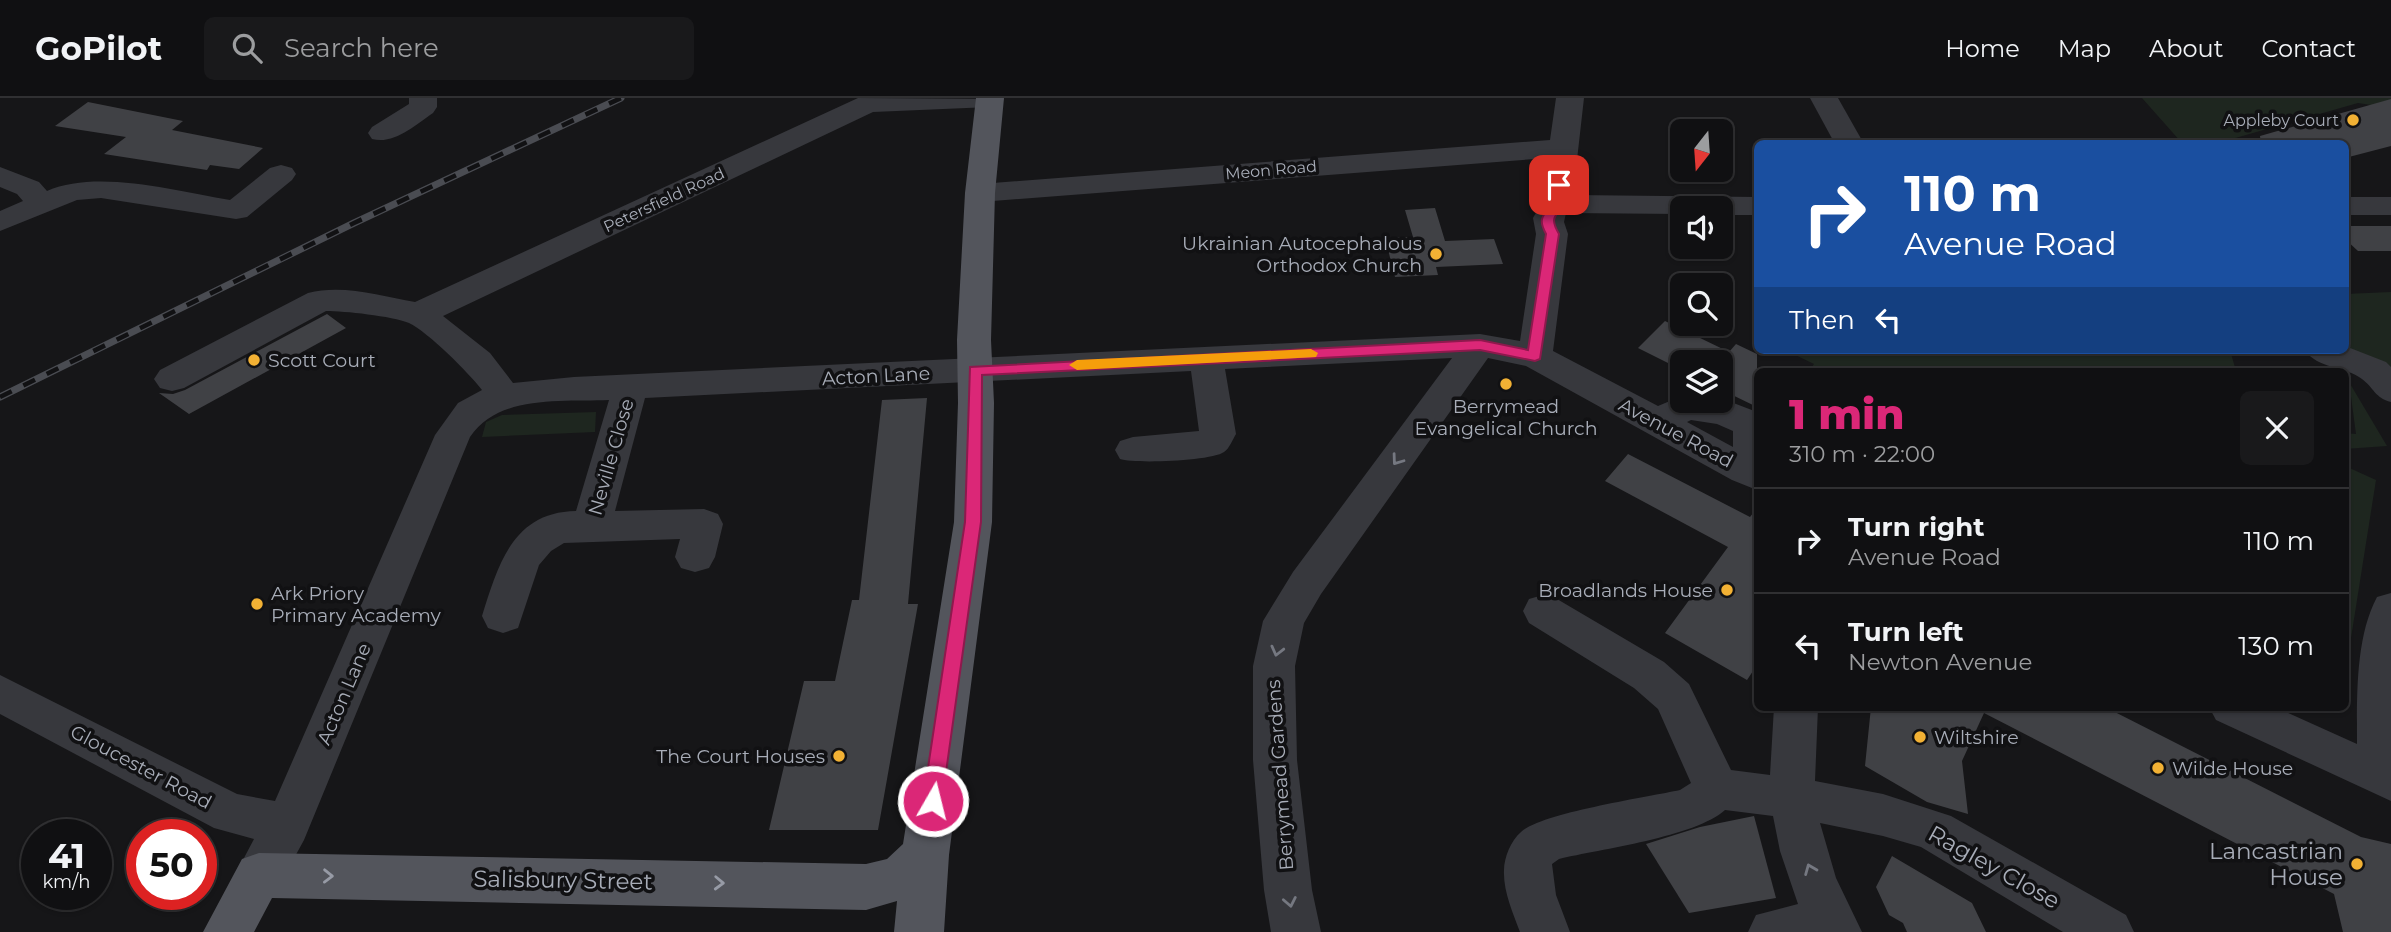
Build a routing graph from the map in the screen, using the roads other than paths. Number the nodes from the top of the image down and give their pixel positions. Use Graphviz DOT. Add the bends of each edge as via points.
graph roads {
  1 [pos="423,98"];
  2 [pos="990,98"];
  3 [pos="1570,98"];
  4 [pos="1824,98"];
  5 [pos="382,133"];
  6 [pos="1848,140"];
  7 [pos="1562,148"];
  8 [pos="281,174"];
  9 [pos="0,176"];
  10 [pos="981,193"];
  11 [pos="41,204"];
  12 [pos="1754,206"];
  13 [pos="2349,206"];
  14 [pos="2391,206"];
  15 [pos="1555,219"];
  16 [pos="0,222"];
  17 [pos="419,314"];
  18 [pos="1480,345"];
  19 [pos="2333,354"];
  20 [pos="1535,356"];
  21 [pos="1206,359"];
  22 [pos="975,370"];
  23 [pos="493,378"];
  24 [pos="172,379"];
  25 [pos="631,387"];
  26 [pos="2391,390"];
  27 [pos="1133,450"];
  28 [pos="1751,473"];
  29 [pos="591,526"];
  30 [pos="695,557"];
  31 [pos="2391,609"];
  32 [pos="1544,611"];
  33 [pos="503,615"];
  34 [pos="2385,680"];
  35 [pos="0,693"];
  36 [pos="1795,711"];
  37 [pos="2240,711"];
  38 [pos="2385,778"];
  39 [pos="1717,789"];
  40 [pos="1792,799"];
  41 [pos="288,825"];
  42 [pos="925,855"];
  43 [pos="259,875"];
  44 [pos="866,887"];
  45 [pos="1833,927"];
  46 [pos="228,932"];
  47 [pos="917,932"];
  48 [pos="1296,932"];
  49 [pos="1545,932"];
  50 [pos="1773,932"];
  51 [pos="2109,932"];
  1 -- 5 [label="street" via="424,107 417,113"];
  2 -- 10 [label="main road"];
  2 -- 17 [label="street, Petersfield Road" via="868,104"];
  3 -- 7 [label="street"];
  4 -- 6 [label="street"];
  7 -- 10 [label="street, Meon Road"];
  7 -- 15 [label="street"];
  8 -- 11 [label="street" via="236,210 101,189 71,191"];
  9 -- 11 [label="street" via="28,188"];
  10 -- 22 [label="main road"];
  11 -- 16 [label="street"];
  12 -- 15 [label="street"];
  13 -- 14 [label="street"];
  15 -- 20 [label="street"];
  17 -- 23 [label="street"];
  17 -- 24 [label="street" via="320,301"];
  18 -- 20 [label="street, Avenue Road"];
  18 -- 21 [label="street, Avenue Road"];
  18 -- 48 [label="street, Berrymead Gardens, one-way" via="1284,621 1273,666 1275,760"];
  19 -- 26 [label="street" via="2374,369"];
  20 -- 28 [label="street, Avenue Road" via="1657,422 1687,407 1723,412 1751,424"];
  21 -- 22 [label="street, Avenue Road"];
  21 -- 27 [label="street" via="1218,434 1211,443"];
  22 -- 25 [label="street, Acton Lane"];
  22 -- 42 [label="main road" via="973,522"];
  23 -- 25 [label="street, Acton Lane" via="537,393"];
  23 -- 41 [label="street, Acton Lane" via="479,405 453,435"];
  25 -- 29 [label="street, Neville Close"];
  29 -- 30 [label="street, Neville Close" via="704,524"];
  29 -- 33 [label="street, Neville Close" via="545,532 529,546"];
  31 -- 34 [label="street"];
  32 -- 39 [label="street" via="1649,675 1674,697"];
  34 -- 38 [label="street"];
  35 -- 41 [label="street, Gloucester Road" via="230,813"];
  36 -- 40 [label="street" via="1790,746"];
  37 -- 38 [label="street"];
  39 -- 40 [label="street, Ragley Close"];
  39 -- 49 [label="street" via="1682,810 1535,845 1526,876"];
  45 -- 40 [label="street, one-way" via="1804,857"];
  40 -- 51 [label="street, Ragley Close" via="1935,831"];
  41 -- 43 [label="street, Acton Lane"];
  42 -- 44 [label="main road, Salisbury Street" via="900,878"];
  42 -- 47 [label="main road"];
  43 -- 44 [label="main road, Salisbury Street, one-way"];
  43 -- 46 [label="main road, Acton Lane"];
  44 -- 47 [label="main road, Salisbury Street" via="907,905"];
  45 -- 50 [label="street"];
}
